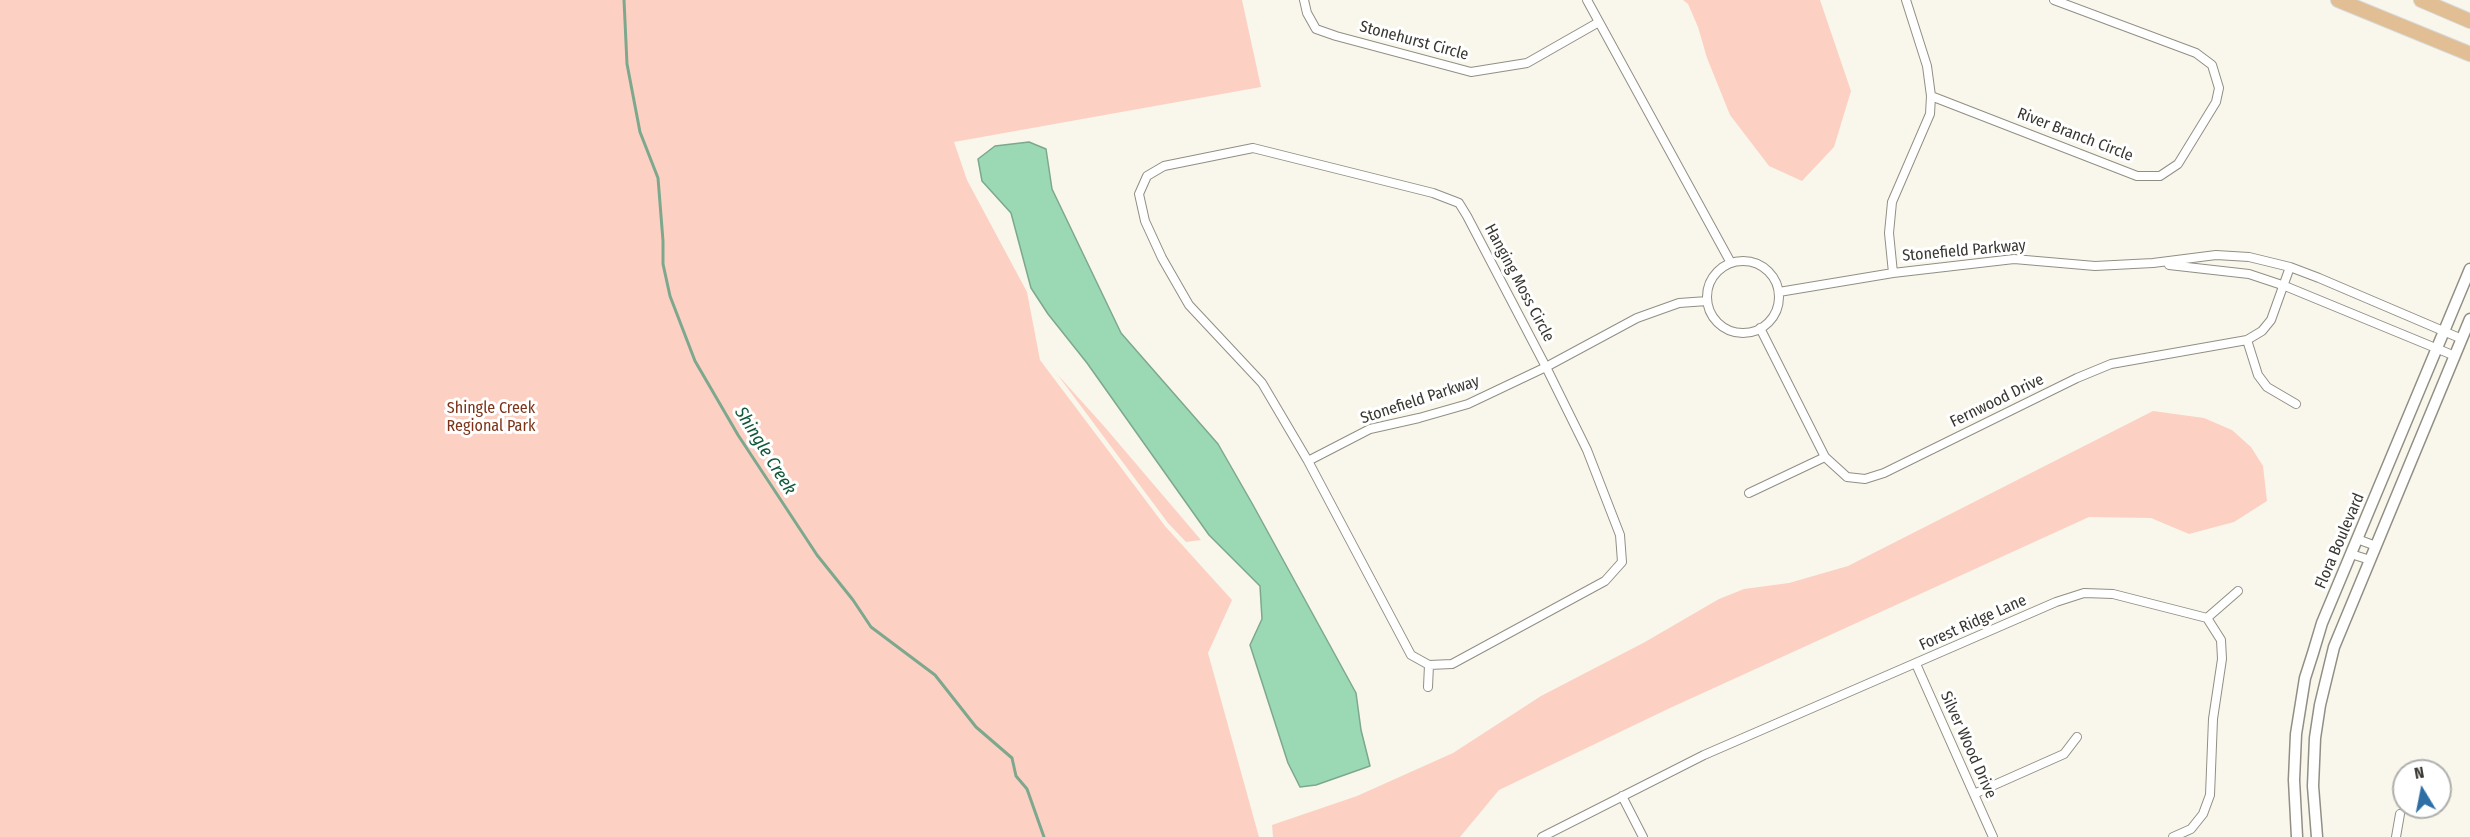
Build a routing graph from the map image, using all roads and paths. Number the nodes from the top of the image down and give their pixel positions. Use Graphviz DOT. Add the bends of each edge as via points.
graph roads {
  1 [pos="1304,0"];
  2 [pos="1587,0"];
  3 [pos="1906,0"];
  4 [pos="2054,0"];
  5 [pos="2338,0"];
  6 [pos="2421,0"];
  7 [pos="2470,21"];
  8 [pos="1599,22"];
  9 [pos="2470,54"];
  10 [pos="1930,96"];
  11 [pos="1731,263"];
  12 [pos="2153,263"];
  13 [pos="2290,267"];
  14 [pos="2470,269"];
  15 [pos="1893,273"];
  16 [pos="2285,286"];
  17 [pos="1779,292"];
  18 [pos="1707,301"];
  19 [pos="2470,320"];
  20 [pos="1760,328"];
  21 [pos="2444,332"];
  22 [pos="2462,339"];
  23 [pos="2247,340"];
  24 [pos="2437,348"];
  25 [pos="2455,356"];
  26 [pos="1546,367"];
  27 [pos="2296,404"];
  28 [pos="1825,457"];
  29 [pos="1308,461"];
  30 [pos="1749,493"];
  31 [pos="2357,539"];
  32 [pos="2376,546"];
  33 [pos="2351,554"];
  34 [pos="2370,560"];
  35 [pos="2238,591"];
  36 [pos="2207,618"];
  37 [pos="1916,664"];
  38 [pos="1429,665"];
  39 [pos="1428,687"];
  40 [pos="2077,737"];
  41 [pos="1974,794"];
  42 [pos="1622,796"];
  43 [pos="2399,819"];
  44 [pos="1542,837"];
  45 [pos="1643,837"];
  46 [pos="1993,837"];
  47 [pos="2173,837"];
  48 [pos="2297,837"];
  49 [pos="2317,837"];
  50 [pos="2396,837"];
  1 -- 8 [label="street, Stonehurst Circle" via="1306,13 1316,29 1472,72 1527,63"];
  2 -- 8 [label="street"];
  3 -- 10 [label="street" via="1927,66"];
  4 -- 10 [label="street, River Branch Circle" via="2196,52 2212,65 2218,88 2216,102 2178,164 2160,176 2137,176"];
  5 -- 9 [label="main road"];
  6 -- 7 [label="main road"];
  8 -- 11 [label="street"];
  10 -- 15 [label="street" via="1930,114 1893,202 1889,233"];
  11 -- 17 [label="street" via="1754,262 1765,268"];
  11 -- 18 [label="street" via="1713,277"];
  12 -- 13 [label="street, Stonefield Parkway" via="2217,255 2249,257"];
  12 -- 15 [label="street, Stonefield Parkway" via="2095,266 2014,259"];
  12 -- 16 [label="street, Stonefield Parkway" via="2249,274"];
  13 -- 16 [label="street, Fernwood Drive"];
  13 -- 21 [label="street, Stonefield Parkway"];
  14 -- 21 [label="street, Flora Boulevard"];
  15 -- 17 [label="street, Stonefield Parkway"];
  16 -- 23 [label="street, Fernwood Drive" via="2271,320"];
  16 -- 24 [label="street, Stonefield Parkway"];
  17 -- 20 [label="street" via="1774,315"];
  18 -- 20 [label="street" via="1723,326 1744,332"];
  18 -- 26 [label="street, Stonefield Parkway" via="1679,303 1637,318"];
  19 -- 22 [label="street"];
  20 -- 28 [label="street, Fernwood Drive"];
  21 -- 22 [label="street, Stonefield Parkway"];
  21 -- 24 [label="street, Flora Boulevard"];
  22 -- 25 [label="street"];
  23 -- 27 [label="street" via="2258,375 2267,387"];
  23 -- 28 [label="street, Fernwood Drive" via="2112,364 1865,479 1847,477"];
  24 -- 25 [label="street, Stonefield Parkway"];
  24 -- 31 [label="street, Flora Boulevard"];
  25 -- 32 [label="street"];
  26 -- 29 [label="street, Stonefield Parkway" via="1468,404 1370,429"];
  26 -- 29 [label="street, Hanging Moss Circle" via="1459,204 1433,193 1253,148 1164,166 1147,176 1138,194 1162,258 1189,304 1262,383"];
  26 -- 38 [label="street, Hanging Moss Circle" via="1587,450 1620,535 1622,562 1605,581 1452,664"];
  28 -- 30 [label="street"];
  29 -- 38 [label="street, Hanging Moss Circle" via="1410,655"];
  31 -- 32 [label="street"];
  31 -- 33 [label="street, Flora Boulevard"];
  32 -- 34 [label="street"];
  33 -- 34 [label="street"];
  33 -- 48 [label="street, Flora Boulevard" via="2322,623 2300,704 2294,780"];
  34 -- 49 [label="street" via="2334,648 2320,705 2314,760"];
  35 -- 36 [label="street"];
  36 -- 37 [label="street, Forest Ridge Lane" via="2114,594 2084,593"];
  36 -- 47 [label="street" via="2221,640 2222,659 2213,719 2210,795 2203,814 2191,829"];
  37 -- 41 [label="street, Silver Wood Drive"];
  37 -- 42 [label="street, Forest Ridge Lane" via="1704,755"];
  38 -- 39 [label="street"];
  40 -- 41 [label="street" via="2064,754"];
  41 -- 46 [label="street, Silver Wood Drive"];
  42 -- 44 [label="street, Forest Ridge Lane"];
  42 -- 45 [label="street"];
  43 -- 50 [label="street"];
}
